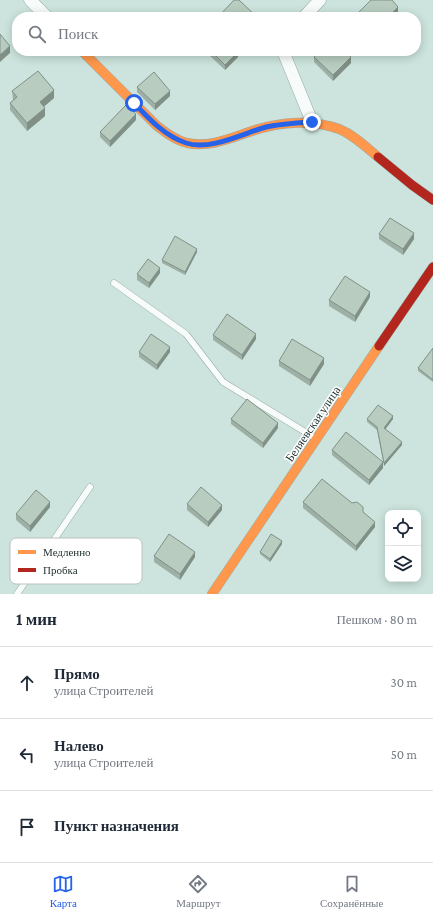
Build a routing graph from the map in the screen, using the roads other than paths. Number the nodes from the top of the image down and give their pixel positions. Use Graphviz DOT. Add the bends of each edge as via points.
graph roads {
  1 [pos="30,0"];
  2 [pos="320,0"];
  3 [pos="42,12"];
  4 [pos="309,12"];
  5 [pos="87,56"];
  6 [pos="285,56"];
  7 [pos="312,122"];
  8 [pos="433,200"];
  9 [pos="433,267"];
  10 [pos="114,283"];
  11 [pos="317,439"];
  12 [pos="90,487"];
  13 [pos="55,538"];
  14 [pos="24,584"];
  15 [pos="17,594"];
  16 [pos="212,594"];
  1 -- 3 [label="street"];
  2 -- 4 [label="street"];
  5 -- 7 [label="street" via="155,124 174,138 188,144 217,143 267,127"];
  6 -- 7 [label="street"];
  7 -- 8 [label="street" via="335,127 353,136 402,178"];
  9 -- 11 [label="street, Беляевская улица"];
  10 -- 11 [label="lane" via="186,334 223,382"];
  11 -- 16 [label="street, Беляевская улица"];
  12 -- 13 [label="lane"];
  14 -- 15 [label="lane"];
}
